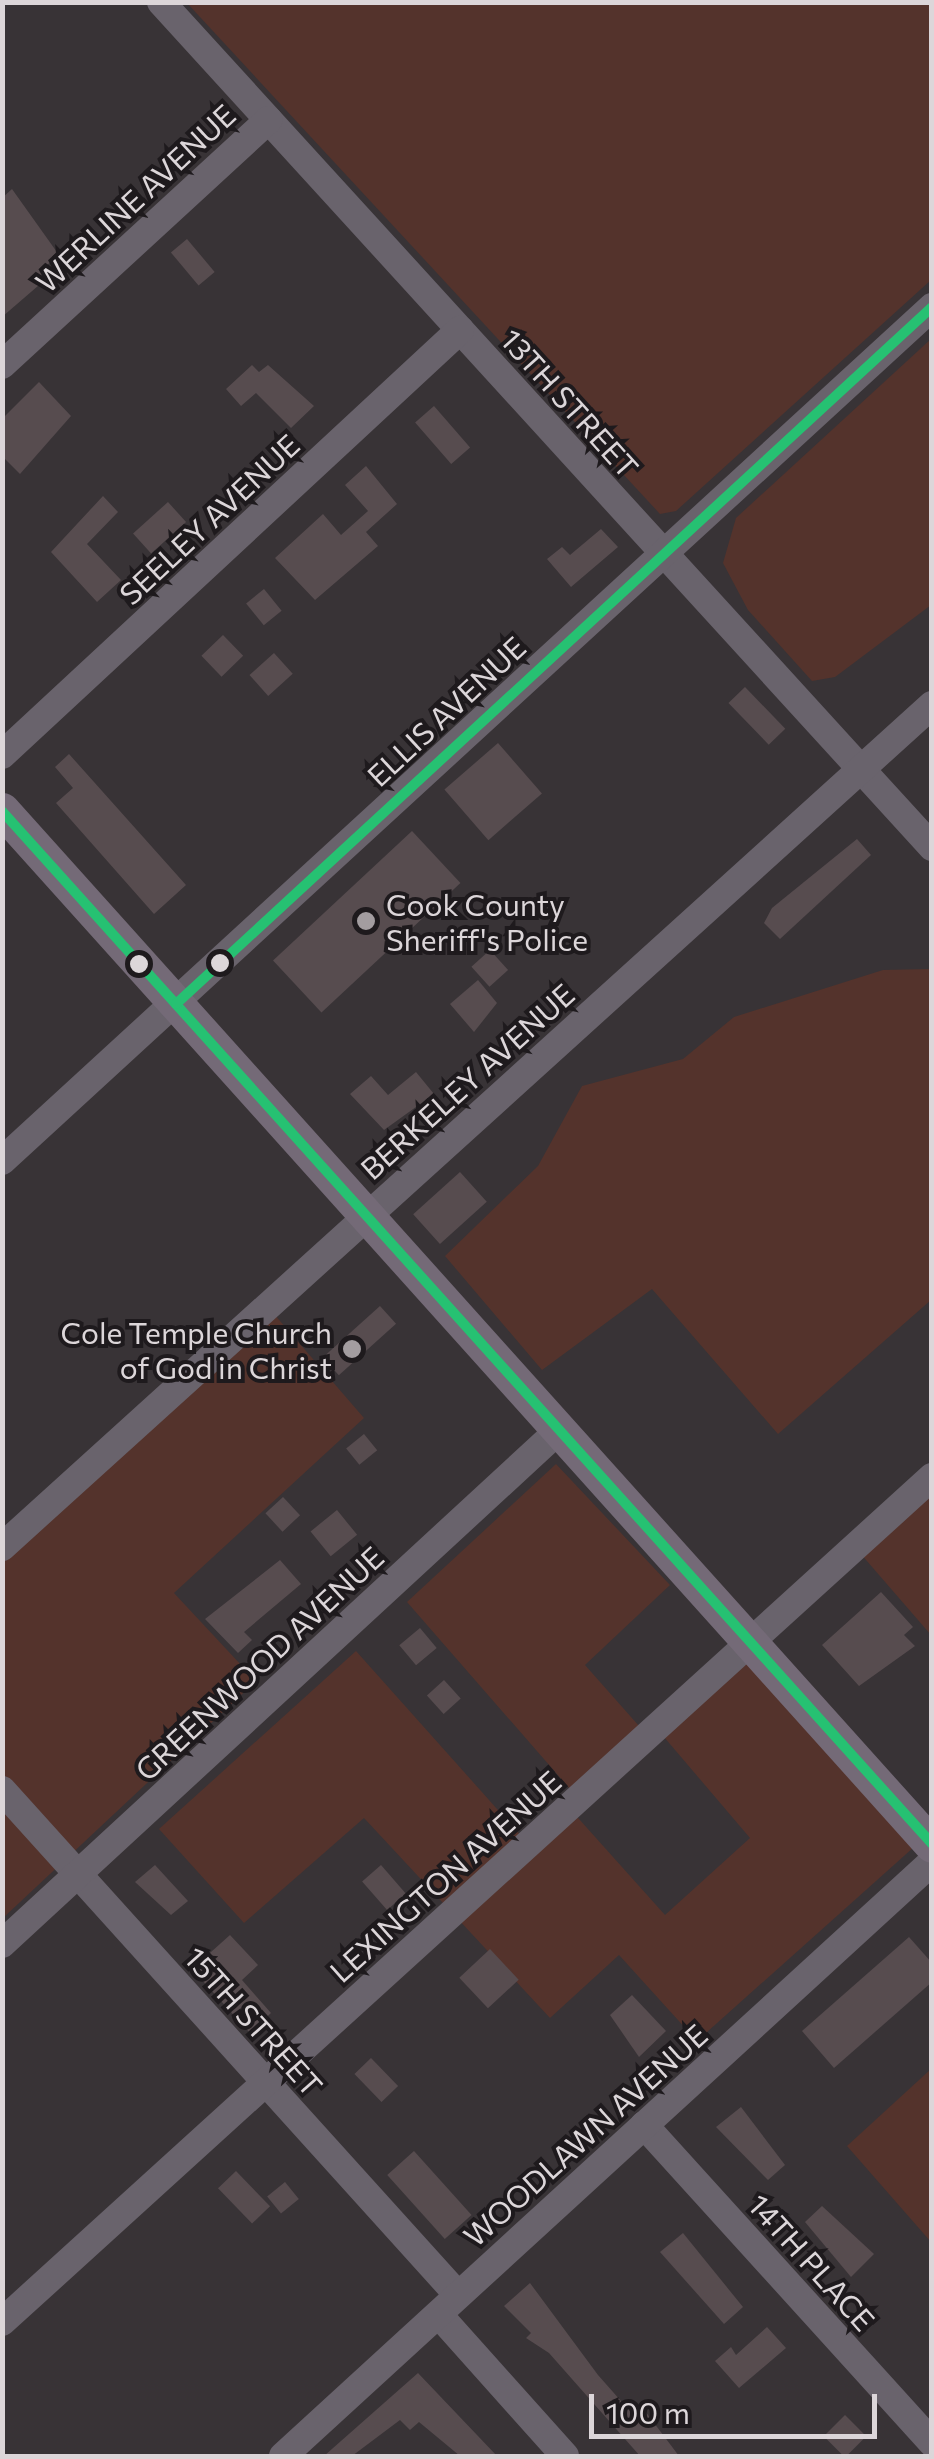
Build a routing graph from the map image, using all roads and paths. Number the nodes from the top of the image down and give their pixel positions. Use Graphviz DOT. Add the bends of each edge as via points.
graph roads {
  1 [pos="161,2"];
  2 [pos="268,120"];
  3 [pos="932,307"];
  4 [pos="460,330"];
  5 [pos="2,364"];
  6 [pos="664,553"];
  7 [pos="932,706"];
  8 [pos="2,755"];
  9 [pos="860,769"];
  10 [pos="2,810"];
  11 [pos="932,847"];
  12 [pos="176,1004"];
  13 [pos="2,1161"];
  14 [pos="367,1216"];
  15 [pos="559,1430"];
  16 [pos="932,1477"];
  17 [pos="2,1546"];
  18 [pos="750,1642"];
  19 [pos="2,1790"];
  20 [pos="932,1845"];
  21 [pos="932,1862"];
  22 [pos="78,1874"];
  23 [pos="2,1944"];
  24 [pos="266,2082"];
  25 [pos="644,2125"];
  26 [pos="448,2305"];
  27 [pos="2,2322"];
  28 [pos="932,2443"];
  29 [pos="283,2456"];
  30 [pos="565,2456"];
  1 -- 2 [label="street, 13TH STREET"];
  2 -- 4 [label="street, 13TH STREET"];
  2 -- 5 [label="street, WERLINE AVENUE"];
  3 -- 6 [label="street, ELLIS AVENUE"];
  4 -- 6 [label="street, 13TH STREET"];
  4 -- 8 [label="street, SEELEY AVENUE"];
  6 -- 9 [label="street, 13TH STREET"];
  6 -- 12 [label="street, ELLIS AVENUE"];
  7 -- 9 [label="street, BERKELEY AVENUE"];
  9 -- 11 [label="street, 13TH STREET"];
  9 -- 14 [label="street, BERKELEY AVENUE"];
  10 -- 12 [label="main road"];
  12 -- 13 [label="street, ELLIS AVENUE"];
  12 -- 14 [label="main road"];
  14 -- 15 [label="main road"];
  14 -- 17 [label="street, BERKELEY AVENUE"];
  15 -- 18 [label="main road"];
  15 -- 22 [label="street, GREENWOOD AVENUE"];
  16 -- 18 [label="street, LEXINGTON AVENUE"];
  18 -- 20 [label="main road"];
  18 -- 24 [label="street, LEXINGTON AVENUE"];
  19 -- 22 [label="street, 15TH STREET"];
  21 -- 25 [label="street, WOODLAWN AVENUE"];
  22 -- 23 [label="street, GREENWOOD AVENUE"];
  22 -- 24 [label="street, 15TH STREET"];
  24 -- 26 [label="street, 15TH STREET"];
  24 -- 27 [label="street, LEXINGTON AVENUE"];
  25 -- 26 [label="street, WOODLAWN AVENUE"];
  25 -- 28 [label="street, 14TH PLACE"];
  26 -- 29 [label="street, WOODLAWN AVENUE"];
  26 -- 30 [label="street, 15TH STREET"];
}
